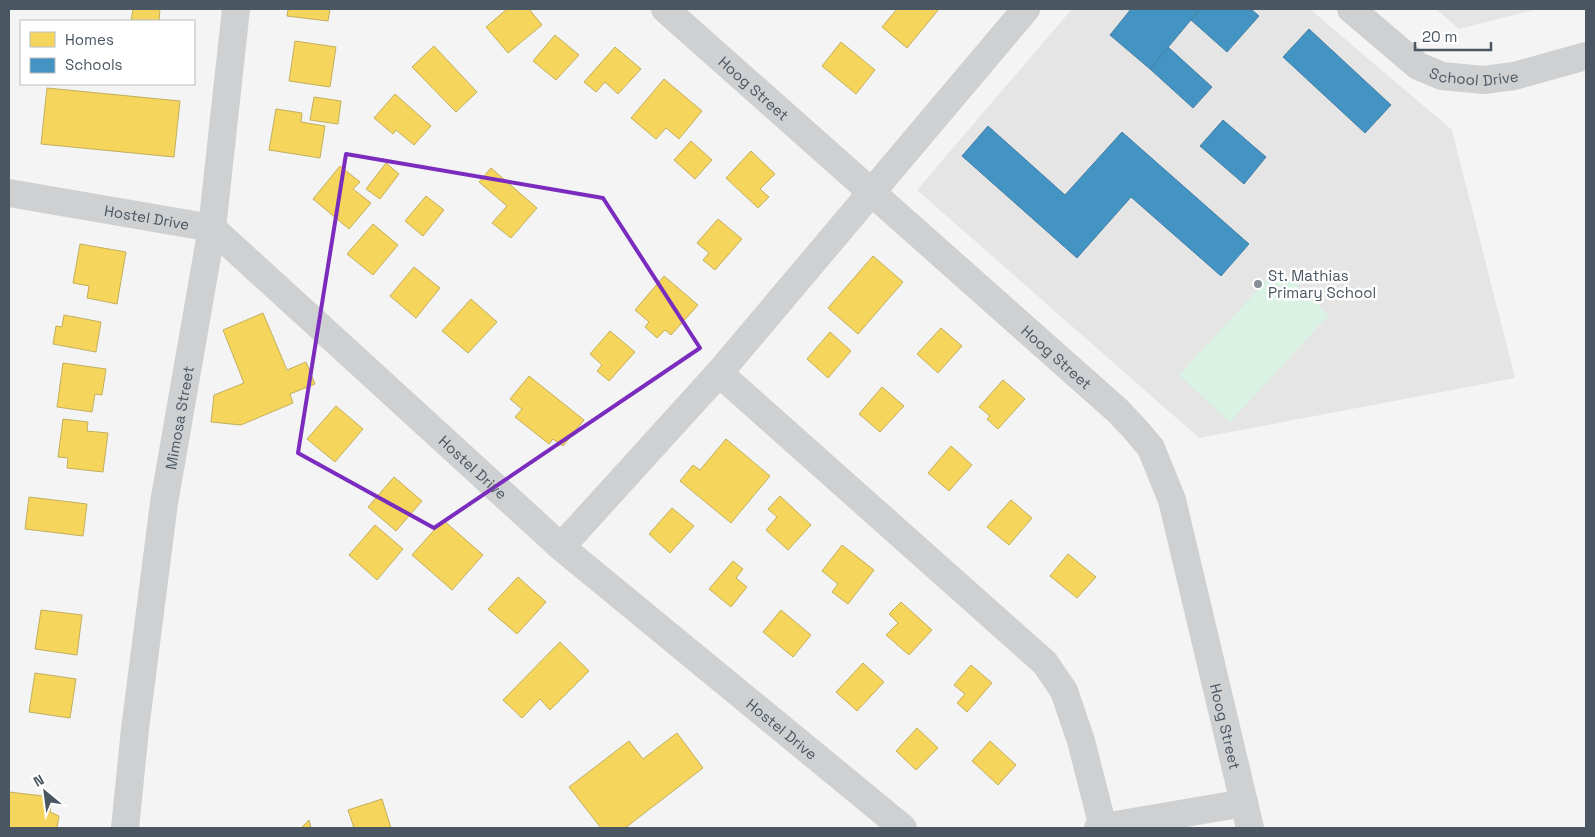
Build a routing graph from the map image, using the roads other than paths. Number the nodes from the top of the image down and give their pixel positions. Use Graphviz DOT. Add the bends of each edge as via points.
graph roads {
  1 [pos="236,9"];
  2 [pos="665,9"];
  3 [pos="1026,9"];
  4 [pos="1351,9"];
  5 [pos="1586,56"];
  6 [pos="871,191"];
  7 [pos="9,192"];
  8 [pos="212,228"];
  9 [pos="719,373"];
  10 [pos="561,547"];
  11 [pos="1247,816"];
  12 [pos="125,828"];
  13 [pos="903,828"];
  14 [pos="1101,828"];
  1 -- 8 [label="street, Mimosa Street"];
  2 -- 6 [label="street, Hoog Street"];
  3 -- 6 [label="street"];
  4 -- 5 [label="street, School Drive" via="1418,66 1442,76 1484,80 1514,76"];
  6 -- 9 [label="street"];
  6 -- 11 [label="street, Hoog Street" via="1118,411 1151,448 1172,500"];
  7 -- 8 [label="street, Hostel Drive"];
  8 -- 10 [label="street, Hostel Drive"];
  8 -- 12 [label="street, Mimosa Street" via="164,503"];
  9 -- 10 [label="street"];
  9 -- 14 [label="street" via="1045,663 1064,692 1081,741"];
  10 -- 13 [label="street, Hostel Drive"];
  11 -- 14 [label="street"];
}
